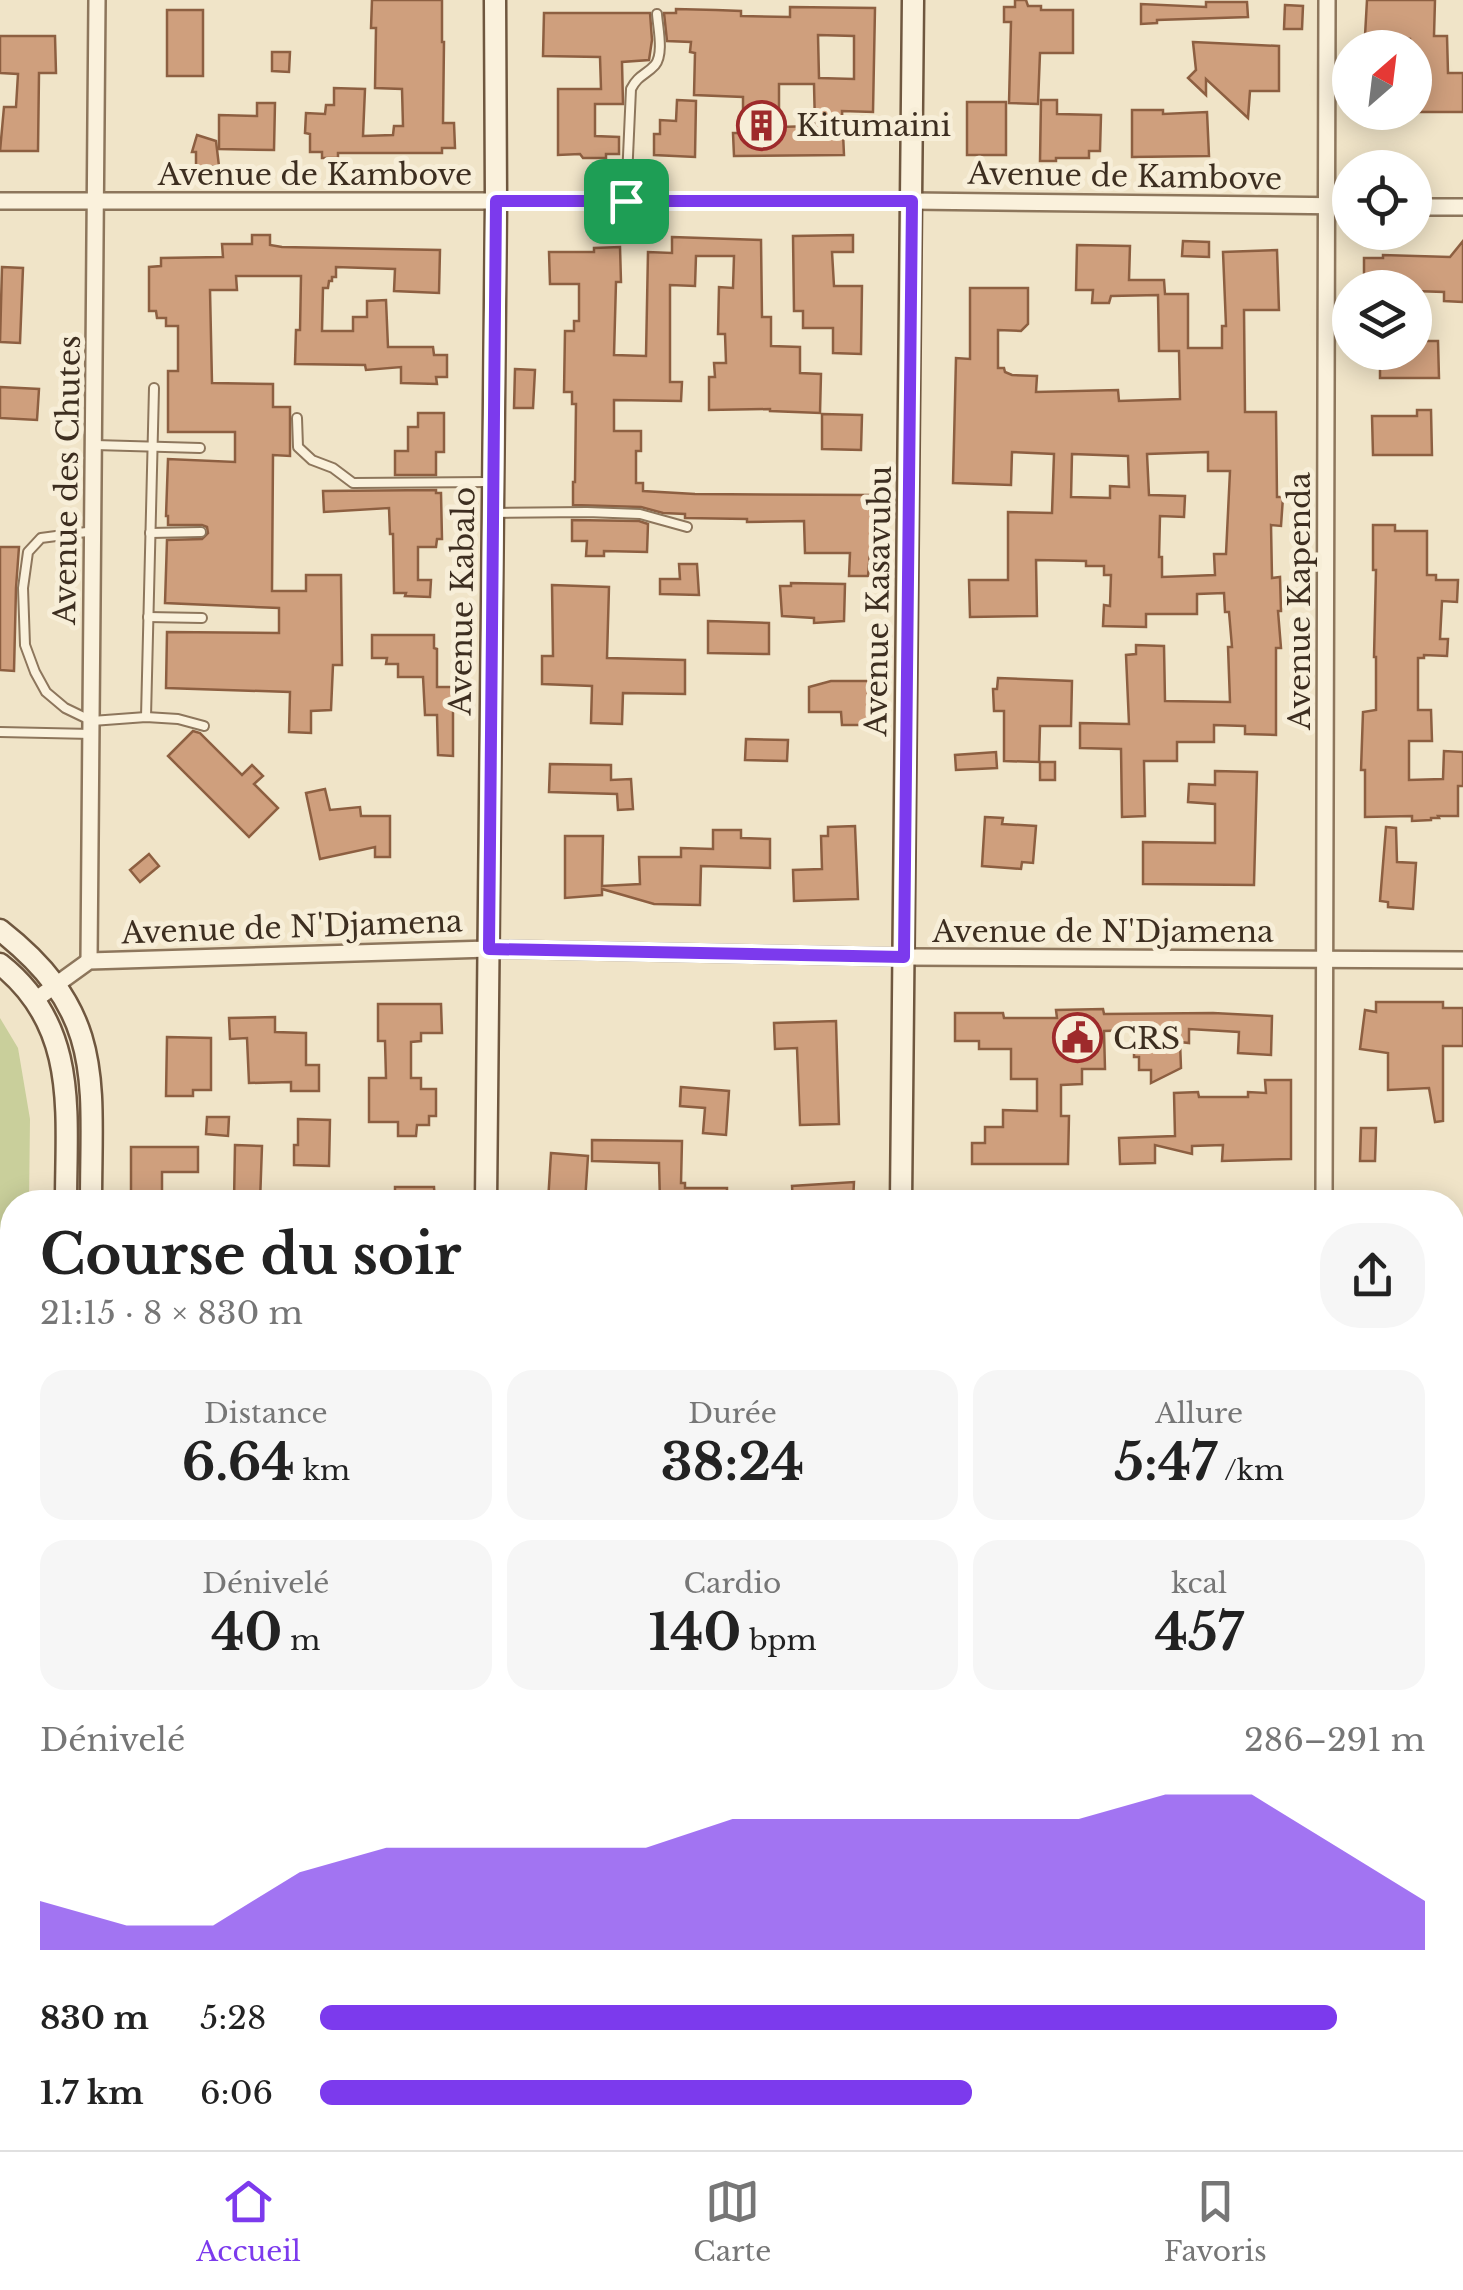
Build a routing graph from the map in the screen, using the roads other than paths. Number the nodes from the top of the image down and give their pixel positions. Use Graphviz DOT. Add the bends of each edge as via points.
graph roads {
  1 [pos="97,0"];
  2 [pos="495,0"];
  3 [pos="913,0"];
  4 [pos="1327,0"];
  5 [pos="658,14"];
  6 [pos="0,200"];
  7 [pos="97,201"];
  8 [pos="496,201"];
  9 [pos="626,201"];
  10 [pos="912,201"];
  11 [pos="1327,206"];
  12 [pos="1332,206"];
  13 [pos="1432,207"];
  14 [pos="1463,208"];
  15 [pos="154,388"];
  16 [pos="297,418"];
  17 [pos="95,445"];
  18 [pos="152,446"];
  19 [pos="200,448"];
  20 [pos="494,482"];
  21 [pos="493,513"];
  22 [pos="687,527"];
  23 [pos="94,531"];
  24 [pos="201,532"];
  25 [pos="150,533"];
  26 [pos="148,617"];
  27 [pos="202,618"];
  28 [pos="146,717"];
  29 [pos="204,726"];
  30 [pos="92,727"];
  31 [pos="0,732"];
  32 [pos="0,930"];
  33 [pos="489,949"];
  34 [pos="904,957"];
  35 [pos="1326,960"];
  36 [pos="1463,960"];
  37 [pos="90,961"];
  38 [pos="0,964"];
  39 [pos="56,985"];
  40 [pos="35,1000"];
  41 [pos="66,1190"];
  42 [pos="90,1190"];
  43 [pos="486,1190"];
  44 [pos="901,1190"];
  45 [pos="1324,1190"];
  1 -- 7 [label="street, Avenue des Chutes"];
  2 -- 8 [label="main road, Avenue Kabalo"];
  3 -- 10 [label="main road, Avenue Kasavubu"];
  4 -- 11 [label="street, Avenue Kapenda"];
  5 -- 9 [label="lane" via="658,58 631,88"];
  6 -- 7 [label="street, Avenue de Kambove"];
  7 -- 8 [label="street, Avenue de Kambove"];
  7 -- 17 [label="street, Avenue des Chutes"];
  8 -- 9 [label="street, Avenue de Kambove"];
  8 -- 20 [label="main road, Avenue Kabalo"];
  9 -- 10 [label="street, Avenue de Kambove"];
  10 -- 11 [label="street, Avenue de Kambove"];
  10 -- 34 [label="main road, Avenue Kasavubu"];
  11 -- 12 [label="street, Avenue de Kambove"];
  11 -- 35 [label="street, Avenue Kapenda"];
  13 -- 14 [label="street"];
  15 -- 18 [label="lane"];
  16 -- 20 [label="lane" via="298,447 353,483"];
  17 -- 18 [label="lane"];
  17 -- 23 [label="street, Avenue des Chutes"];
  18 -- 19 [label="lane"];
  18 -- 25 [label="lane"];
  20 -- 21 [label="main road, Avenue Kabalo"];
  21 -- 22 [label="lane" via="640,514"];
  21 -- 33 [label="main road, Avenue Kabalo"];
  23 -- 30 [label="street, Avenue des Chutes"];
  23 -- 30 [label="lane" via="41,538 28,552 22,588 25,644 35,672 46,692"];
  24 -- 25 [label="lane"];
  25 -- 26 [label="lane"];
  26 -- 27 [label="lane"];
  26 -- 28 [label="lane"];
  28 -- 29 [label="lane"];
  28 -- 30 [label="lane"];
  30 -- 31 [label="lane"];
  30 -- 37 [label="street, Avenue des Chutes"];
  32 -- 39 [label="main road"];
  33 -- 34 [label="street, Avenue de N'Djamena"];
  33 -- 37 [label="street, Avenue de N'Djamena"];
  33 -- 43 [label="main road, Avenue Kabalo"];
  34 -- 35 [label="street, Avenue de N'Djamena"];
  34 -- 44 [label="main road, Avenue Kasavubu"];
  35 -- 36 [label="street, Avenue de N'Djamena"];
  35 -- 45 [label="street, Avenue Kapenda"];
  37 -- 39 [label="street, Avenue de N'Djamena"];
  38 -- 40 [label="main road"];
  39 -- 40 [label="street, Avenue de N'Djamena"];
  39 -- 42 [label="main road" via="89,1064"];
  40 -- 41 [label="main road" via="52,1028 62,1066"];
}
